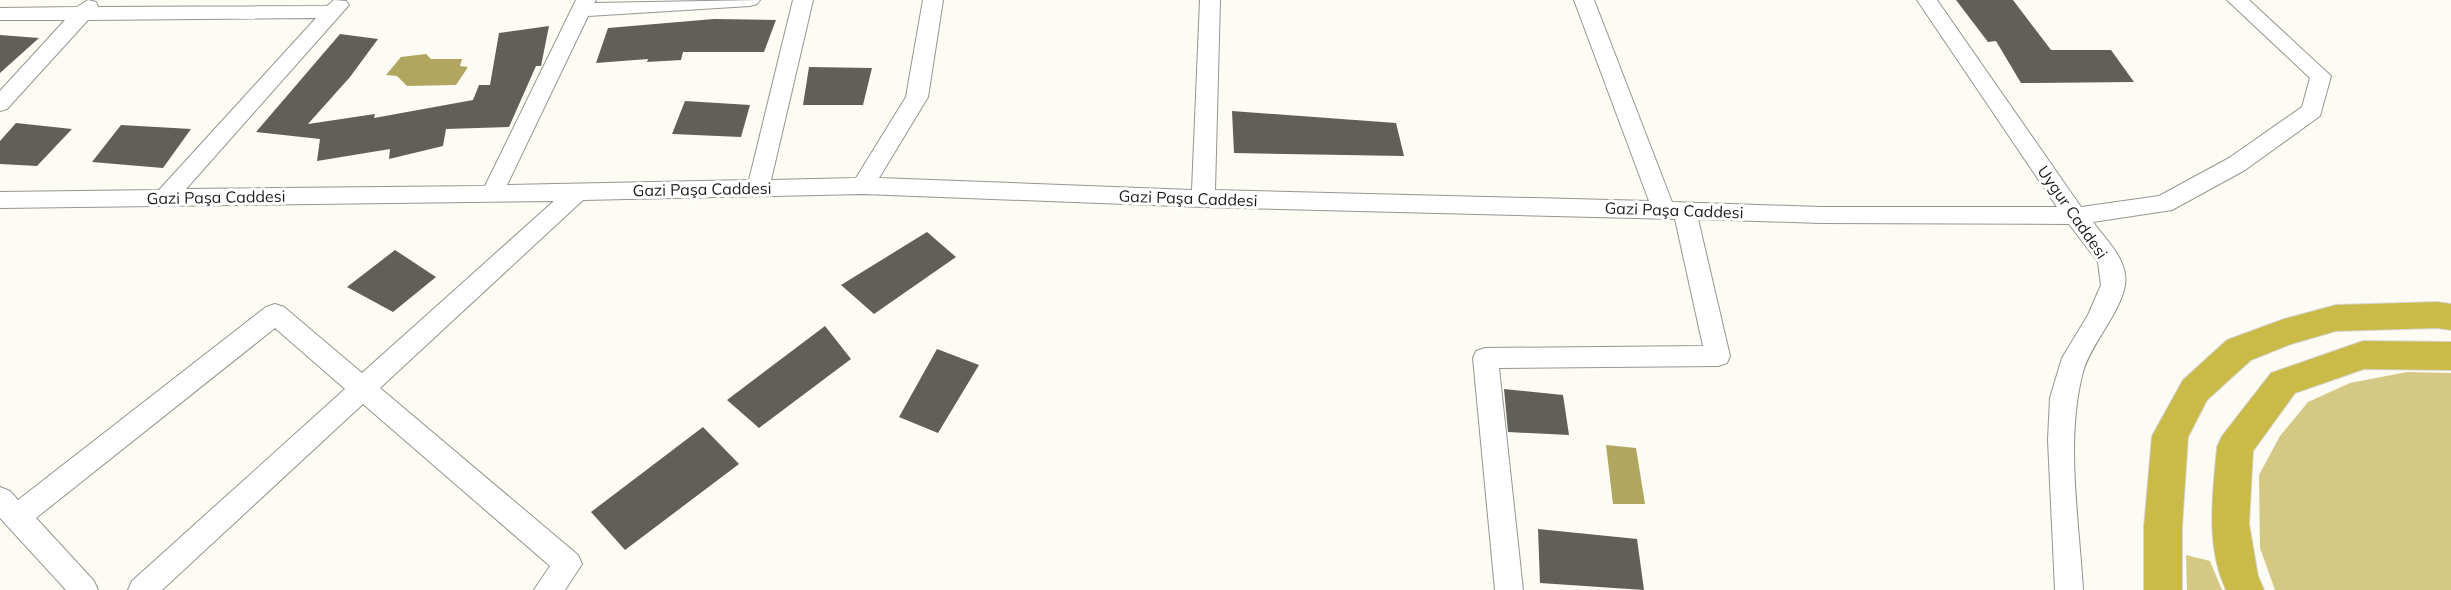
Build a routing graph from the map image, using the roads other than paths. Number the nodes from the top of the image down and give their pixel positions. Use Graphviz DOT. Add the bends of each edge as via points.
graph roads {
  1 [pos="750,0"];
  2 [pos="803,0"];
  3 [pos="933,0"];
  4 [pos="1210,0"];
  5 [pos="1584,0"];
  6 [pos="1927,0"];
  7 [pos="2237,0"];
  8 [pos="584,5"];
  9 [pos="337,6"];
  10 [pos="88,7"];
  11 [pos="0,14"];
  12 [pos="0,104"];
  13 [pos="863,186"];
  14 [pos="758,188"];
  15 [pos="579,191"];
  16 [pos="492,194"];
  17 [pos="165,198"];
  18 [pos="1203,199"];
  19 [pos="0,200"];
  20 [pos="1674,210"];
  21 [pos="2075,216"];
  22 [pos="2451,317"];
  23 [pos="2451,356"];
  24 [pos="363,388"];
  25 [pos="8,508"];
  26 [pos="84,590"];
  27 [pos="142,590"];
  28 [pos="548,590"];
  29 [pos="1509,590"];
  30 [pos="2070,590"];
  31 [pos="2163,590"];
  32 [pos="2245,590"];
  1 -- 8 [label="street"];
  2 -- 14 [label="street"];
  3 -- 13 [label="street" via="917,97"];
  4 -- 18 [label="street"];
  5 -- 20 [label="street"];
  6 -- 21 [label="street, Uygur Caddesi"];
  7 -- 21 [label="street, Gazi Paşa Caddesi" via="2321,76 2312,111 2236,164 2164,204"];
  8 -- 16 [label="street"];
  9 -- 10 [label="street"];
  9 -- 17 [label="street"];
  10 -- 11 [label="street"];
  10 -- 12 [label="street"];
  13 -- 14 [label="street, Gazi Paşa Caddesi"];
  13 -- 18 [label="street, Gazi Paşa Caddesi"];
  14 -- 15 [label="street, Gazi Paşa Caddesi"];
  15 -- 16 [label="street, Gazi Paşa Caddesi"];
  15 -- 24 [label="street"];
  16 -- 17 [label="street, Gazi Paşa Caddesi"];
  17 -- 19 [label="street, Gazi Paşa Caddesi"];
  18 -- 20 [label="street, Gazi Paşa Caddesi"];
  20 -- 21 [label="street, Gazi Paşa Caddesi"];
  20 -- 29 [label="street" via="1718,356 1485,358"];
  21 -- 30 [label="street, Uygur Caddesi" via="2109,260 2113,285 2074,358 2063,398 2061,441"];
  22 -- 31 [label="highway" via="2336,318 2284,332 2239,350 2195,390 2170,436"];
  23 -- 32 [label="highway" via="2363,355 2283,383 2235,447 2230,524"];
  24 -- 25 [label="street" via="275,314"];
  24 -- 27 [label="street"];
  24 -- 28 [label="street" via="568,564"];
  25 -- 26 [label="street"];
}
